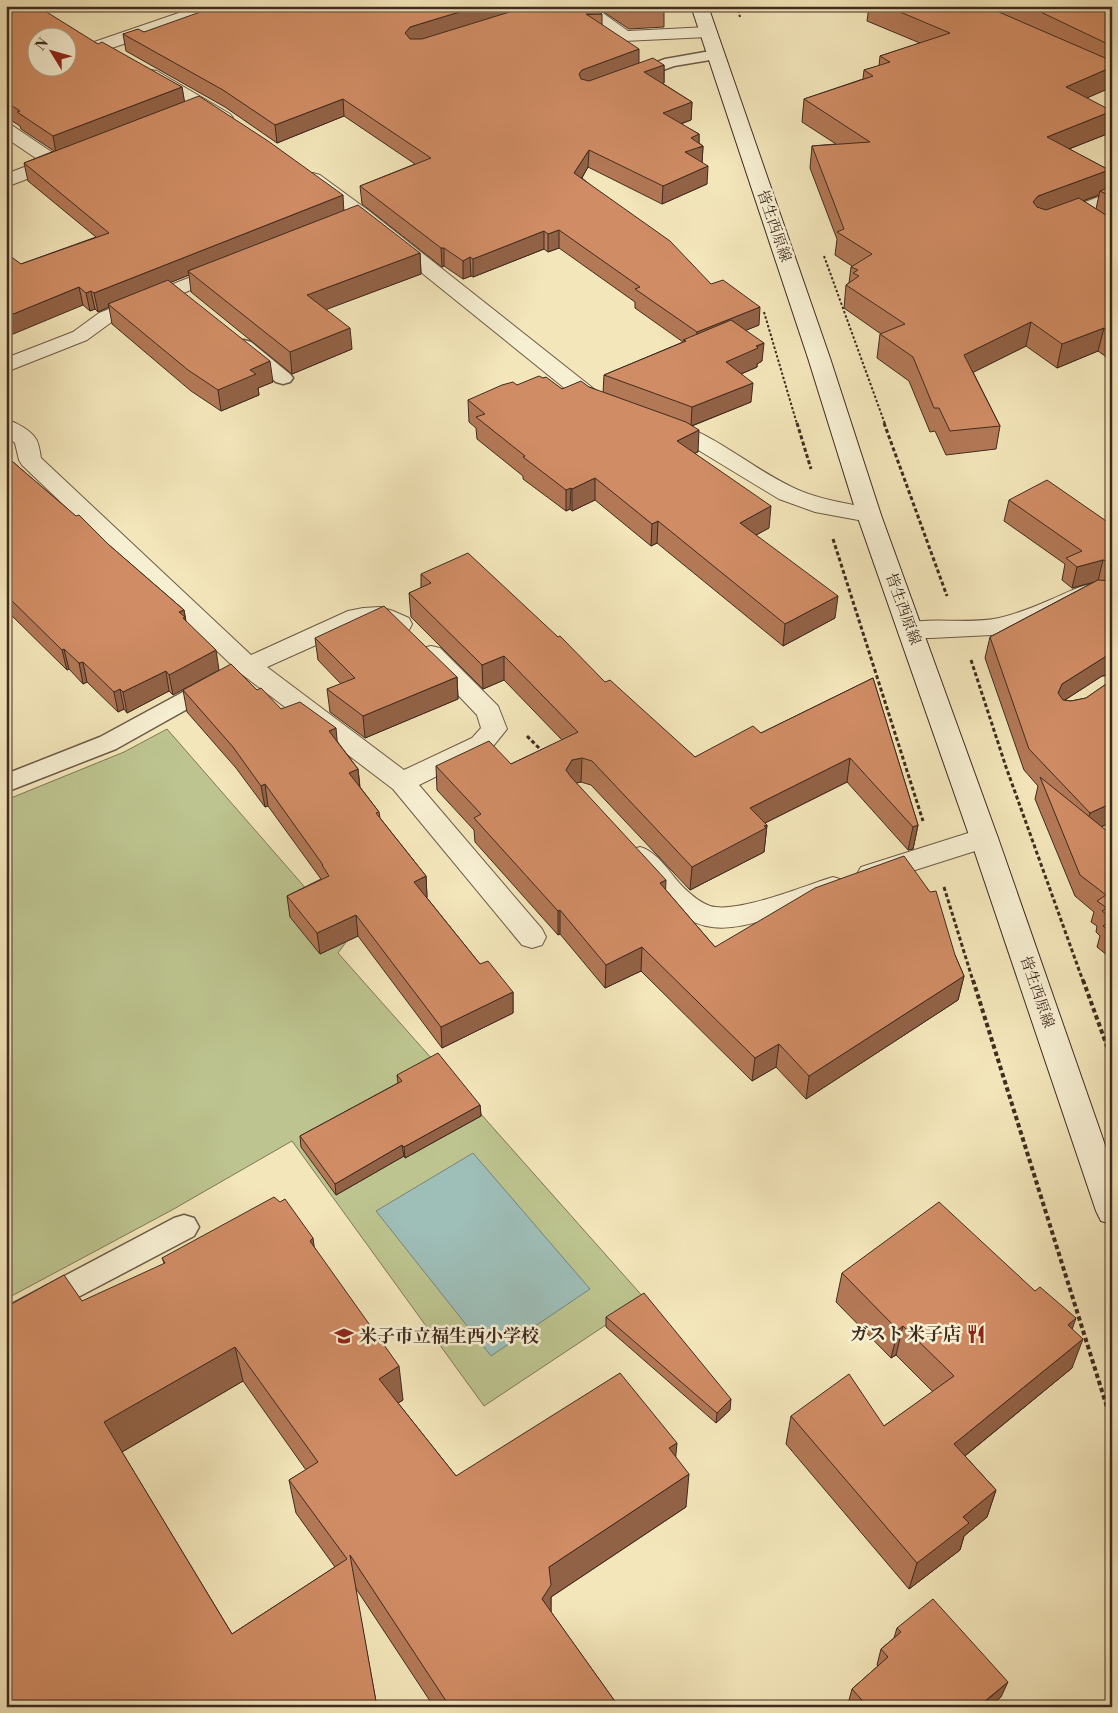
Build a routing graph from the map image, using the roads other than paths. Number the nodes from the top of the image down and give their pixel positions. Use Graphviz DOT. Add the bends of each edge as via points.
graph roads {
  1 [pos="216,6"];
  2 [pos="574,6"];
  3 [pos="699,6"];
  4 [pos="708,32"];
  5 [pos="716,55"];
  6 [pos="616,82"];
  7 [pos="237,126"];
  8 [pos="6,130"];
  9 [pos="80,152"];
  10 [pos="54,162"];
  11 [pos="301,170"];
  12 [pos="6,181"];
  13 [pos="1112,198"];
  14 [pos="1077,212"];
  15 [pos="1041,225"];
  16 [pos="1098,225"];
  17 [pos="246,262"];
  18 [pos="229,334"];
  19 [pos="6,366"];
  20 [pos="283,378"];
  21 [pos="618,412"];
  22 [pos="645,419"];
  23 [pos="6,426"];
  24 [pos="869,515"];
  25 [pos="1112,594"];
  26 [pos="911,630"];
  27 [pos="248,666"];
  28 [pos="402,782"];
  29 [pos="6,784"];
  30 [pos="622,837"];
  31 [pos="984,838"];
  32 [pos="532,937"];
  33 [pos="1112,1211"];
  34 [pos="184,1227"];
  35 [pos="6,1322"];
  1 -- 7 [label="street" via="92,41 195,108"];
  2 -- 4 [label="street" via="587,10 624,36"];
  3 -- 4 [label="street, 皆生西原線"];
  4 -- 5 [label="street, 皆生西原線"];
  5 -- 6 [label="lane" via="671,62"];
  5 -- 24 [label="street, 皆生西原線"];
  8 -- 10 [label="street"];
  9 -- 10 [label="street"];
  10 -- 12 [label="street"];
  11 -- 21 [label="street" via="353,219 592,398"];
  13 -- 14 [label="street"];
  14 -- 15 [label="street"];
  14 -- 16 [label="street"];
  17 -- 19 [label="street" via="182,296 106,317 80,336"];
  18 -- 20 [label="lane"];
  22 -- 24 [label="street" via="693,437 788,494 823,507"];
  23 -- 27 [label="street" via="26,440 30,460"];
  24 -- 26 [label="street, 皆生西原線"];
  25 -- 26 [label="street" via="1091,591 1058,606 994,626"];
  26 -- 31 [label="street, 皆生西原線"];
  27 -- 28 [label="street"];
  27 -- 28 [label="street" via="358,617 386,615 399,623 489,712 494,729 481,744"];
  27 -- 29 [label="lane" via="108,743"];
  28 -- 32 [label="street"];
  30 -- 31 [label="street" via="683,903 699,914 715,919 743,916"];
  31 -- 33 [label="street, 皆生西原線"];
  34 -- 35 [label="lane"];
}
